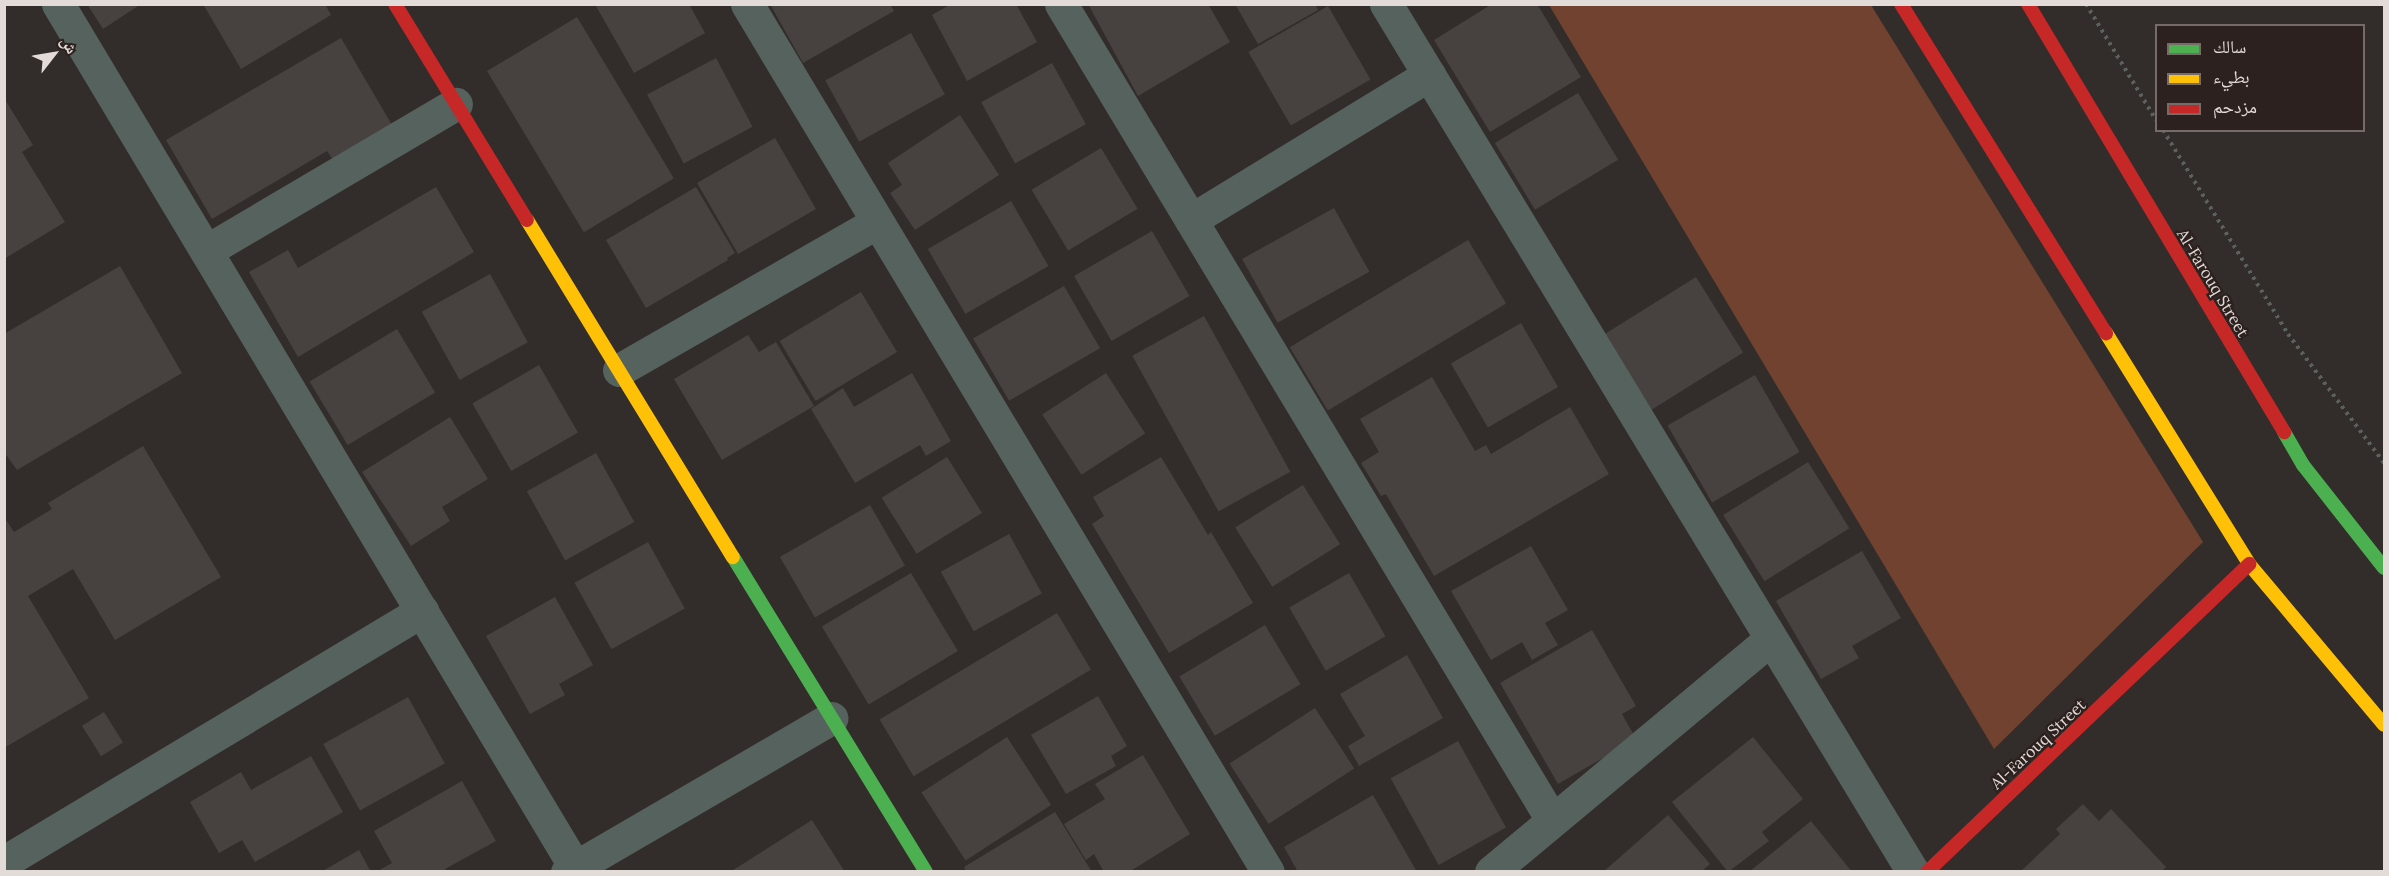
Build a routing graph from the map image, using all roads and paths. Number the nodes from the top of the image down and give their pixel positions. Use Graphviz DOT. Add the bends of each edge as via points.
graph roads {
  1 [pos="58,4"];
  2 [pos="395,4"];
  3 [pos="747,4"];
  4 [pos="1061,4"];
  5 [pos="1386,4"];
  6 [pos="1902,4"];
  7 [pos="2028,4"];
  8 [pos="2086,4"];
  9 [pos="1429,75"];
  10 [pos="456,104"];
  11 [pos="2155,117"];
  12 [pos="2164,132"];
  13 [pos="1191,220"];
  14 [pos="878,222"];
  15 [pos="206,251"];
  16 [pos="619,370"];
  17 [pos="2385,463"];
  18 [pos="2249,564"];
  19 [pos="2385,568"];
  20 [pos="422,611"];
  21 [pos="1771,639"];
  22 [pos="832,718"];
  23 [pos="2385,725"];
  24 [pos="1552,820"];
  25 [pos="4,862"];
  26 [pos="571,869"];
  27 [pos="926,872"];
  28 [pos="1269,872"];
  29 [pos="1491,872"];
  30 [pos="1912,872"];
  31 [pos="1927,872"];
  1 -- 15 [label="street"];
  2 -- 10 [label="main road"];
  3 -- 14 [label="street"];
  4 -- 13 [label="street"];
  5 -- 9 [label="street"];
  6 -- 18 [label="main road"];
  7 -- 19 [label="main road, Al-Farouq Street" via="2303,465"];
  8 -- 11 [label="path"];
  9 -- 13 [label="street"];
  9 -- 21 [label="street"];
  10 -- 15 [label="street"];
  10 -- 16 [label="main road"];
  12 -- 17 [label="path" via="2288,334"];
  13 -- 24 [label="street"];
  14 -- 16 [label="street"];
  14 -- 28 [label="street"];
  15 -- 20 [label="street"];
  16 -- 22 [label="main road"];
  18 -- 23 [label="main road"];
  18 -- 31 [label="main road, Al-Farouq Street"];
  20 -- 25 [label="street"];
  20 -- 26 [label="street"];
  21 -- 24 [label="street"];
  21 -- 30 [label="street"];
  22 -- 26 [label="street"];
  22 -- 27 [label="main road"];
  24 -- 29 [label="street"];
}
